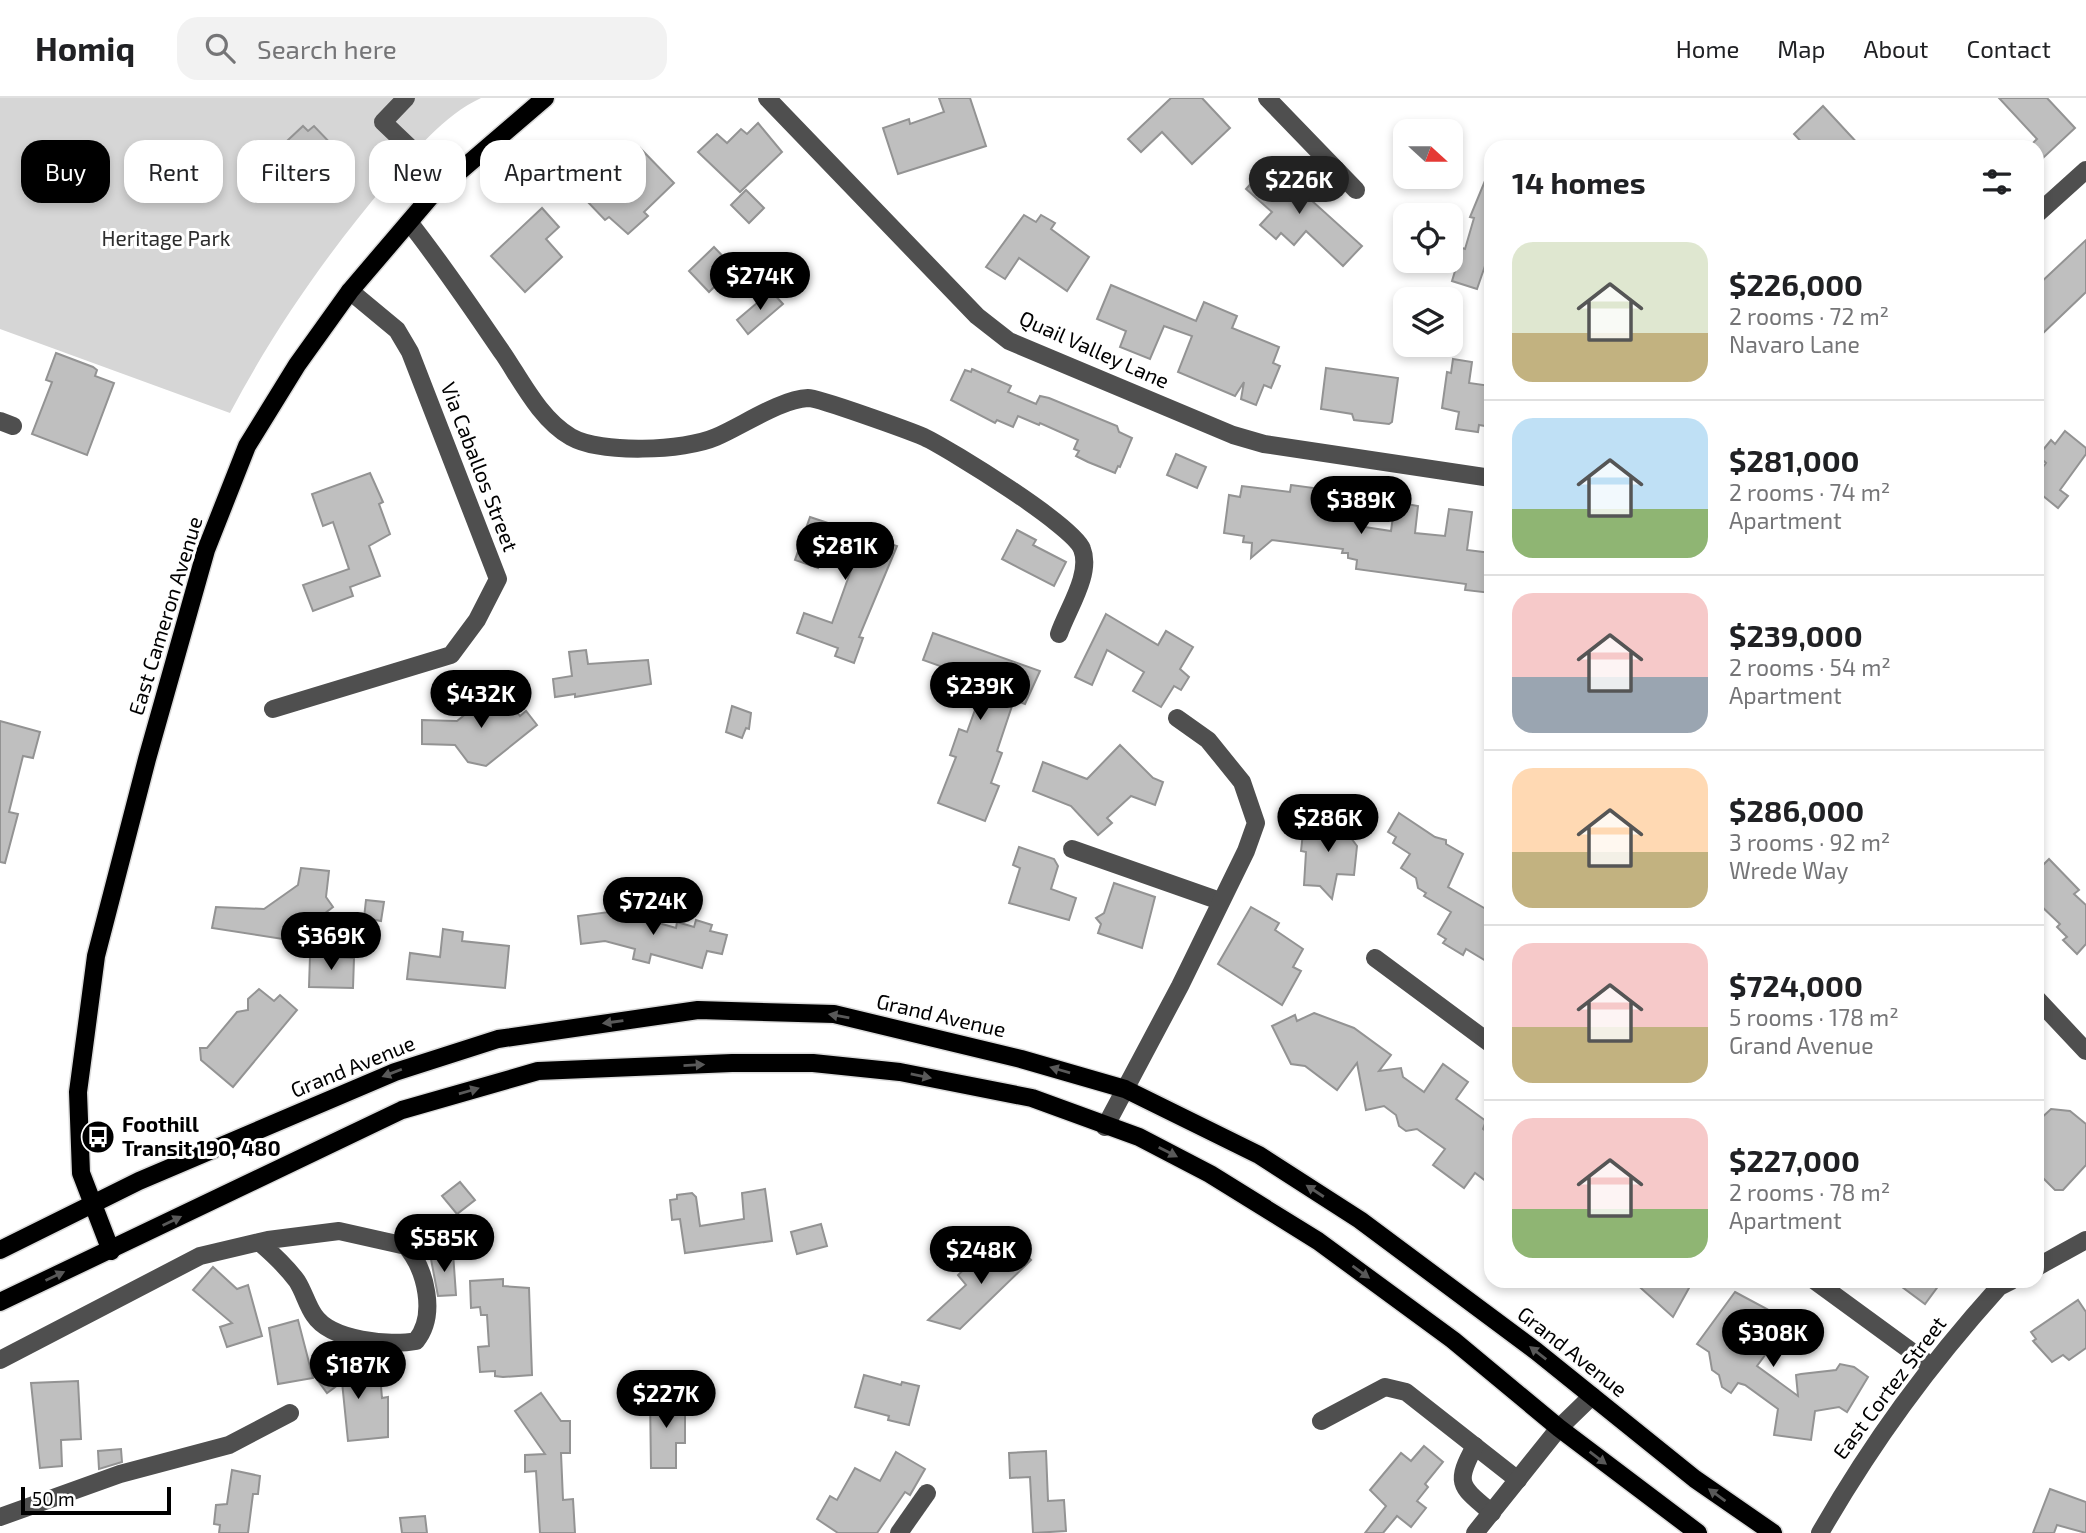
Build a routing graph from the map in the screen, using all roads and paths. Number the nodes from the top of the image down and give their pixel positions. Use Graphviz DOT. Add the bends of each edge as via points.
graph roads {
  1 [pos="406,98"];
  2 [pos="767,98"];
  3 [pos="1267,98"];
  4 [pos="538,100"];
  5 [pos="402,140"];
  6 [pos="466,165"];
  7 [pos="2086,170"];
  8 [pos="1356,190"];
  9 [pos="427,203"];
  10 [pos="2044,208"];
  11 [pos="409,222"];
  12 [pos="350,291"];
  13 [pos="1484,477"];
  14 [pos="1059,634"];
  15 [pos="273,709"];
  16 [pos="1177,718"];
  17 [pos="1072,849"];
  18 [pos="1220,901"];
  19 [pos="1374,958"];
  20 [pos="2044,1006"];
  21 [pos="1484,1037"];
  22 [pos="2086,1051"];
  23 [pos="1125,1089"];
  24 [pos="1105,1127"];
  25 [pos="92,1203"];
  26 [pos="2086,1240"];
  27 [pos="259,1242"];
  28 [pos="0,1250"];
  29 [pos="111,1251"];
  30 [pos="2044,1263"];
  31 [pos="1825,1288"];
  32 [pos="1998,1288"];
  33 [pos="0,1302"];
  34 [pos="0,1360"];
  35 [pos="1930,1365"];
  36 [pos="1592,1396"];
  37 [pos="290,1413"];
  38 [pos="1321,1421"];
  39 [pos="1559,1428"];
  40 [pos="1475,1446"];
  41 [pos="1518,1480"];
  42 [pos="927,1493"];
  43 [pos="1492,1513"];
  44 [pos="0,1517"];
  45 [pos="899,1533"];
  46 [pos="1475,1533"];
  47 [pos="1698,1533"];
  48 [pos="1773,1533"];
  49 [pos="1820,1533"];
  1 -- 5 [label="street" via="383,122"];
  2 -- 13 [label="street, Quail Valley Lane" via="977,316 1009,341 1264,444"];
  3 -- 8 [label="street"];
  4 -- 6 [label="main road, East Cameron Avenue"];
  7 -- 10 [label="street"];
  9 -- 11 [label="main road, East Cameron Avenue"];
  11 -- 12 [label="main road, East Cameron Avenue"];
  11 -- 14 [label="street" via="538,405 569,436 587,443 638,448 692,444 810,398 924,437 1076,537 1084,551 1083,572"];
  12 -- 15 [label="street, Via Caballos Street" via="397,330 410,352 498,579 477,620 451,655"];
  12 -- 25 [label="main road, East Cameron Avenue" via="247,446 206,550 167,686 96,956 78,1091 80,1173"];
  16 -- 18 [label="street" via="1208,740 1242,782 1256,822"];
  17 -- 18 [label="street"];
  18 -- 23 [label="street"];
  19 -- 21 [label="street"];
  20 -- 22 [label="street"];
  23 -- 24 [label="street"];
  23 -- 25 [label="main road, Grand Avenue, one-way" via="834,1014 698,1010 485,1043 395,1072"];
  36 -- 23 [label="main road, Grand Avenue, one-way" via="1360,1220 1259,1155"];
  29 -- 24 [label="main road, one-way" via="402,1110 538,1071 732,1063 900,1072 1032,1098"];
  24 -- 39 [label="main road, one-way" via="1139,1137 1210,1174 1318,1241 1453,1340"];
  25 -- 28 [label="main road, Grand Avenue"];
  25 -- 29 [label="main road, East Cameron Avenue"];
  26 -- 30 [label="street"];
  27 -- 27 [label="street" via="339,1231 406,1246 422,1272 426,1329 416,1341 385,1344 324,1325 279,1259"];
  27 -- 34 [label="street" via="182,1264"];
  33 -- 29 [label="main road, one-way"];
  31 -- 35 [label="street"];
  32 -- 35 [label="street, East Cortez Street"];
  35 -- 49 [label="street, East Cortez Street" via="1863,1458"];
  36 -- 39 [label="street"];
  48 -- 36 [label="main road, Grand Avenue, one-way" via="1695,1479"];
  37 -- 44 [label="street" via="229,1445 120,1474"];
  38 -- 40 [label="street" via="1384,1387 1394,1387"];
  39 -- 41 [label="street"];
  39 -- 47 [label="main road, one-way"];
  40 -- 41 [label="street"];
  40 -- 43 [label="street" via="1461,1480 1464,1489"];
  41 -- 43 [label="street"];
  42 -- 45 [label="street"];
  43 -- 46 [label="street"];
}
